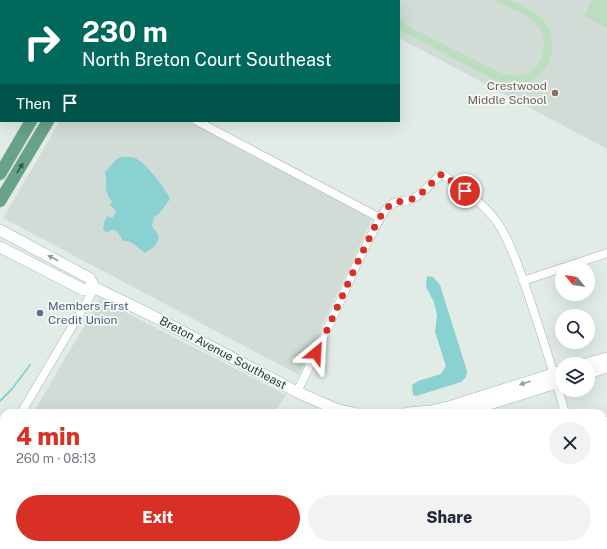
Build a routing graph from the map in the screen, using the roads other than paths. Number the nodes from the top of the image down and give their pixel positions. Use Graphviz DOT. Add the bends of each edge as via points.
graph roads {
  1 [pos="30,122"];
  2 [pos="47,122"];
  3 [pos="199,122"];
  4 [pos="0,174"];
  5 [pos="0,201"];
  6 [pos="380,218"];
  7 [pos="0,230"];
  8 [pos="0,247"];
  9 [pos="607,253"];
  10 [pos="583,261"];
  11 [pos="74,269"];
  12 [pos="44,270"];
  13 [pos="555,271"];
  14 [pos="523,282"];
  15 [pos="95,288"];
  16 [pos="607,358"];
  17 [pos="595,361"];
  18 [pos="555,366"];
  19 [pos="607,367"];
  20 [pos="595,371"];
  21 [pos="555,378"];
  22 [pos="555,378"];
  23 [pos="297,392"];
  24 [pos="562,397"];
  25 [pos="22,409"];
  26 [pos="334,409"];
  27 [pos="439,409"];
  28 [pos="472,409"];
  29 [pos="564,409"];
  1 -- 4 [label="main road"];
  5 -- 2 [label="main road, one-way"];
  3 -- 6 [label="street"];
  6 -- 14 [label="street" via="393,203 413,199 442,174 477,199 496,221 516,259"];
  6 -- 23 [label="street"];
  11 -- 7 [label="main road, Breton Avenue Southeast, one-way"];
  8 -- 12 [label="main road, Breton Avenue Southeast"];
  9 -- 10 [label="street"];
  11 -- 12 [label="main road" via="64,273"];
  11 -- 15 [label="main road, Breton Avenue Southeast" via="89,278"];
  12 -- 15 [label="main road, Breton Avenue Southeast" via="84,290"];
  13 -- 14 [label="street"];
  14 -- 18 [label="street"];
  15 -- 23 [label="main road, Breton Avenue Southeast"];
  15 -- 25 [label="street"];
  16 -- 17 [label="main road"];
  19 -- 20 [label="main road"];
  21 -- 27 [label="main road, one-way"];
  22 -- 28 [label="main road"];
  23 -- 26 [label="main road, Breton Avenue Southeast"];
  24 -- 29 [label="street"];
}
